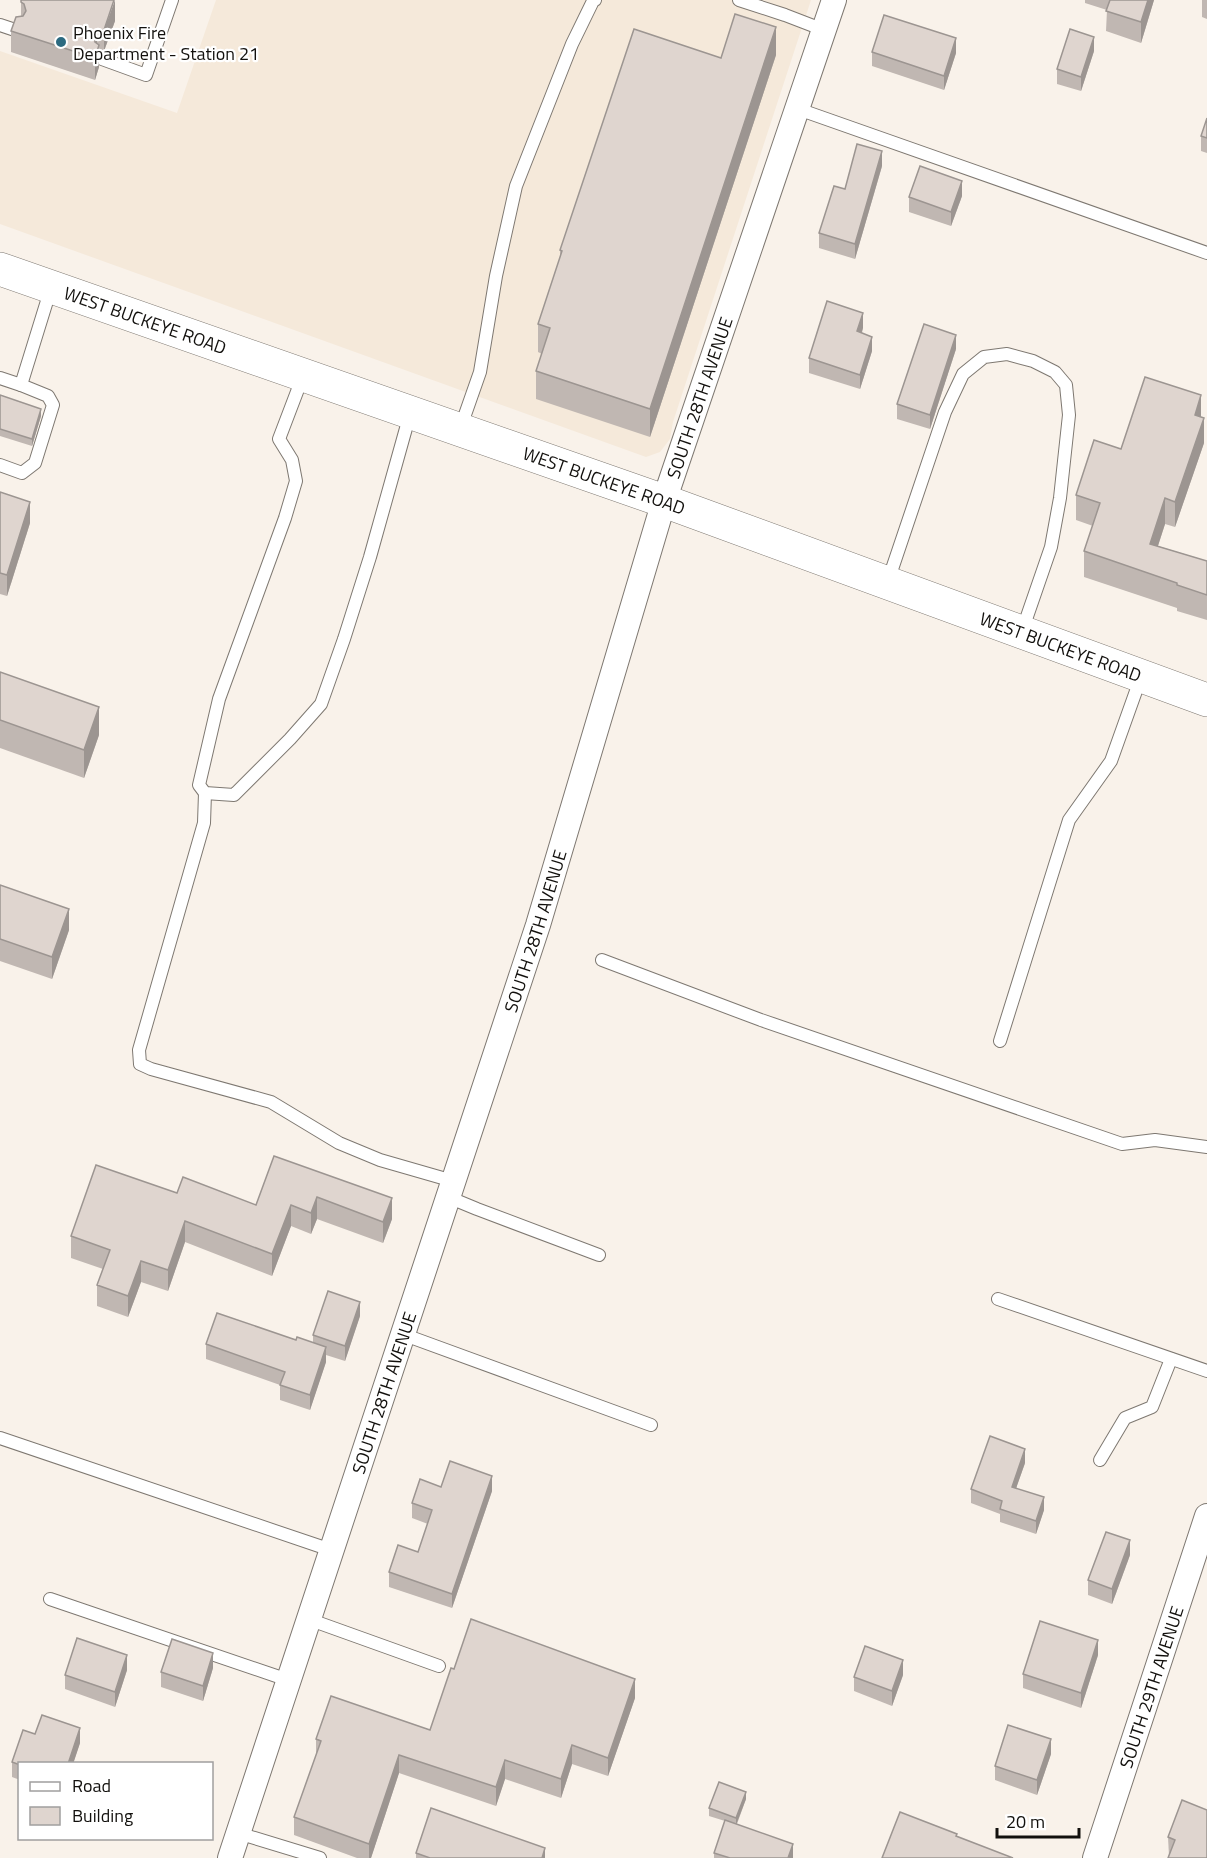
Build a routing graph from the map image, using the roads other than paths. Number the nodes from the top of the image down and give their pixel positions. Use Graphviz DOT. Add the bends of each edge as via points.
graph roads {
  1 [pos="172,0"];
  2 [pos="595,0"];
  3 [pos="739,0"];
  4 [pos="834,0"];
  5 [pos="0,25"];
  6 [pos="824,30"];
  7 [pos="18,31"];
  8 [pos="102,59"];
  9 [pos="798,109"];
  10 [pos="1207,253"];
  11 [pos="0,269"];
  12 [pos="51,287"];
  13 [pos="303,375"];
  14 [pos="0,378"];
  15 [pos="21,385"];
  16 [pos="410,413"];
  17 [pos="460,430"];
  18 [pos="0,465"];
  19 [pos="664,501"];
  20 [pos="887,583"];
  21 [pos="1021,632"];
  22 [pos="1142,676"];
  23 [pos="1207,700"];
  24 [pos="205,793"];
  25 [pos="602,960"];
  26 [pos="1000,1041"];
  27 [pos="1207,1147"];
  28 [pos="450,1189"];
  29 [pos="599,1255"];
  30 [pos="998,1299"];
  31 [pos="402,1334"];
  32 [pos="1171,1359"];
  33 [pos="1207,1371"];
  34 [pos="651,1425"];
  35 [pos="0,1438"];
  36 [pos="1100,1460"];
  37 [pos="1207,1516"];
  38 [pos="331,1550"];
  39 [pos="50,1599"];
  40 [pos="308,1619"];
  41 [pos="440,1666"];
  42 [pos="288,1680"];
  43 [pos="238,1833"];
  44 [pos="230,1858"];
  45 [pos="320,1858"];
  46 [pos="1095,1858"];
  1 -- 8 [label="lane" via="146,75"];
  2 -- 17 [label="lane" via="572,44 516,186 480,372"];
  3 -- 6 [label="lane"];
  4 -- 6 [label="street, SOUTH 28TH AVENUE"];
  5 -- 7 [label="lane"];
  6 -- 9 [label="street, SOUTH 28TH AVENUE"];
  9 -- 10 [label="lane"];
  9 -- 19 [label="street, SOUTH 28TH AVENUE"];
  11 -- 12 [label="main road, WEST BUCKEYE ROAD"];
  12 -- 13 [label="main road, WEST BUCKEYE ROAD"];
  12 -- 15 [label="lane"];
  13 -- 16 [label="main road, WEST BUCKEYE ROAD"];
  13 -- 24 [label="lane" via="279,439 292,460 296,481 219,699 199,785"];
  14 -- 15 [label="lane"];
  15 -- 18 [label="lane" via="48,396 53,405 35,463 22,473"];
  16 -- 17 [label="main road, WEST BUCKEYE ROAD"];
  16 -- 24 [label="lane" via="370,557 321,704 234,795"];
  17 -- 19 [label="main road, WEST BUCKEYE ROAD"];
  19 -- 20 [label="main road, WEST BUCKEYE ROAD"];
  19 -- 28 [label="street, SOUTH 28TH AVENUE" via="538,925"];
  20 -- 21 [label="main road, WEST BUCKEYE ROAD"];
  20 -- 21 [label="lane" via="945,411 963,374 984,357 1007,354 1033,361 1055,372 1066,385 1069,415 1051,547"];
  21 -- 22 [label="main road, WEST BUCKEYE ROAD"];
  22 -- 23 [label="main road, WEST BUCKEYE ROAD"];
  22 -- 26 [label="lane" via="1111,761 1070,820"];
  24 -- 28 [label="lane" via="204,822 138,1050 140,1064 271,1102 339,1143"];
  25 -- 27 [label="lane" via="761,1020 1122,1144 1155,1140"];
  28 -- 29 [label="lane" via="477,1209"];
  28 -- 31 [label="street, SOUTH 28TH AVENUE"];
  30 -- 32 [label="lane"];
  31 -- 34 [label="lane"];
  31 -- 38 [label="street, SOUTH 28TH AVENUE"];
  32 -- 33 [label="lane"];
  32 -- 36 [label="lane" via="1152,1407 1125,1418"];
  35 -- 38 [label="lane"];
  37 -- 46 [label="street, SOUTH 29TH AVENUE"];
  38 -- 40 [label="street, SOUTH 28TH AVENUE"];
  39 -- 42 [label="lane"];
  40 -- 41 [label="lane"];
  40 -- 42 [label="street, SOUTH 28TH AVENUE"];
  42 -- 43 [label="street, SOUTH 28TH AVENUE"];
  43 -- 44 [label="street, SOUTH 28TH AVENUE"];
  43 -- 45 [label="lane"];
}
